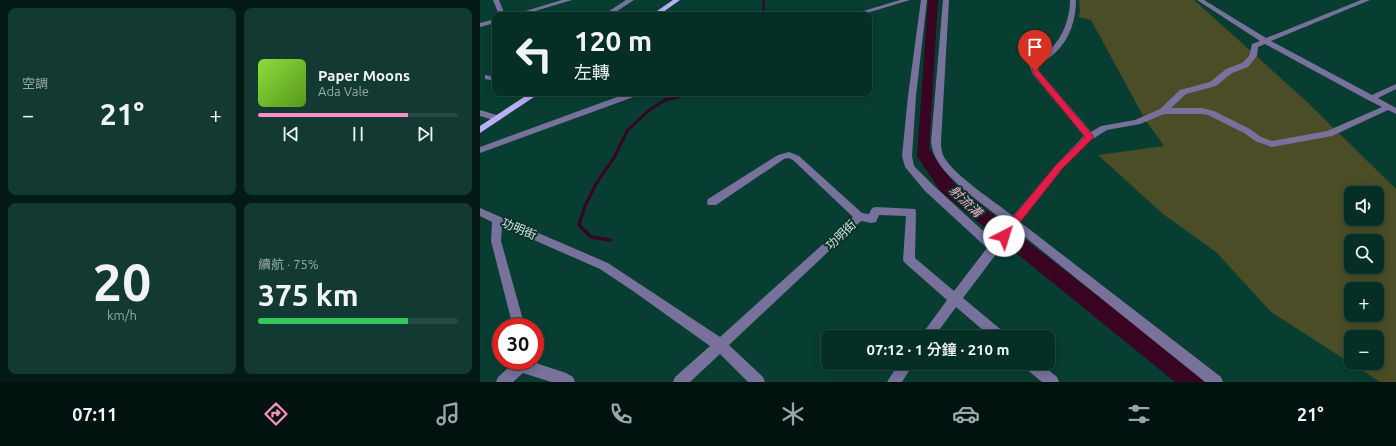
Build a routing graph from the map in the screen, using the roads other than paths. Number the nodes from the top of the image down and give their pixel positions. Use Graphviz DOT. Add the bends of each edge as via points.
graph roads {
  1 [pos="496,0"];
  2 [pos="569,0"];
  3 [pos="631,0"];
  4 [pos="677,0"];
  5 [pos="907,0"];
  6 [pos="924,0"];
  7 [pos="946,0"];
  8 [pos="1073,0"];
  9 [pos="1200,0"];
  10 [pos="1367,0"];
  11 [pos="501,12"];
  12 [pos="526,12"];
  13 [pos="611,12"];
  14 [pos="659,12"];
  15 [pos="864,12"];
  16 [pos="492,21"];
  17 [pos="480,25"];
  18 [pos="1265,41"];
  19 [pos="1396,86"];
  20 [pos="531,96"];
  21 [pos="628,96"];
  22 [pos="1371,98"];
  23 [pos="1393,109"];
  24 [pos="1162,110"];
  25 [pos="480,113"];
  26 [pos="498,118"];
  27 [pos="480,130"];
  28 [pos="1090,137"];
  29 [pos="480,150"];
  30 [pos="712,202"];
  31 [pos="480,212"];
  32 [pos="859,217"];
  33 [pos="497,219"];
  34 [pos="1013,225"];
  35 [pos="995,246"];
  36 [pos="955,298"];
  37 [pos="517,318"];
  38 [pos="931,330"];
  39 [pos="992,330"];
  40 [pos="720,345"];
  41 [pos="516,370"];
  42 [pos="538,370"];
  43 [pos="902,370"];
  44 [pos="1038,370"];
  45 [pos="503,382"];
  46 [pos="568,382"];
  47 [pos="680,382"];
  48 [pos="758,382"];
  49 [pos="894,382"];
  50 [pos="1052,382"];
  51 [pos="1216,382"];
  1 -- 11 [label="street"];
  2 -- 12 [label="street"];
  3 -- 13 [label="street"];
  4 -- 14 [label="main road"];
  5 -- 15 [label="street"];
  6 -- 35 [label="street" via="908,132 907,156 910,167 929,188"];
  7 -- 34 [label="street" via="936,142 938,156 956,177"];
  8 -- 28 [label="street" via="1073,16 1067,28 1054,50 1034,66 1035,71"];
  9 -- 18 [label="street"];
  10 -- 18 [label="street"];
  16 -- 17 [label="street"];
  18 -- 22 [label="street"];
  18 -- 24 [label="street" via="1256,46 1253,56 1245,64 1229,71 1213,84 1183,92"];
  19 -- 22 [label="street"];
  20 -- 26 [label="main road"];
  21 -- 29 [label="street"];
  22 -- 23 [label="street"];
  23 -- 24 [label="street" via="1330,134 1272,144 1211,113"];
  24 -- 28 [label="street" via="1137,122 1104,128"];
  25 -- 26 [label="street"];
  26 -- 27 [label="main road"];
  28 -- 34 [label="street" via="1059,167"];
  30 -- 32 [label="street, 功明街" via="788,155 796,158"];
  31 -- 33 [label="street, 功明街"];
  32 -- 36 [label="street" via="872,218 876,211 911,212 909,260"];
  32 -- 40 [label="street, 功明街"];
  33 -- 37 [label="street" via="496,241"];
  33 -- 40 [label="street, 功明街" via="604,266"];
  34 -- 35 [label="street"];
  34 -- 51 [label="street"];
  35 -- 36 [label="street"];
  36 -- 38 [label="street"];
  36 -- 39 [label="street"];
  40 -- 47 [label="street, 功明街"];
  40 -- 48 [label="street, 功明街"];
  41 -- 45 [label="street"];
  42 -- 46 [label="street"];
  43 -- 49 [label="street"];
  44 -- 50 [label="street"];
}
